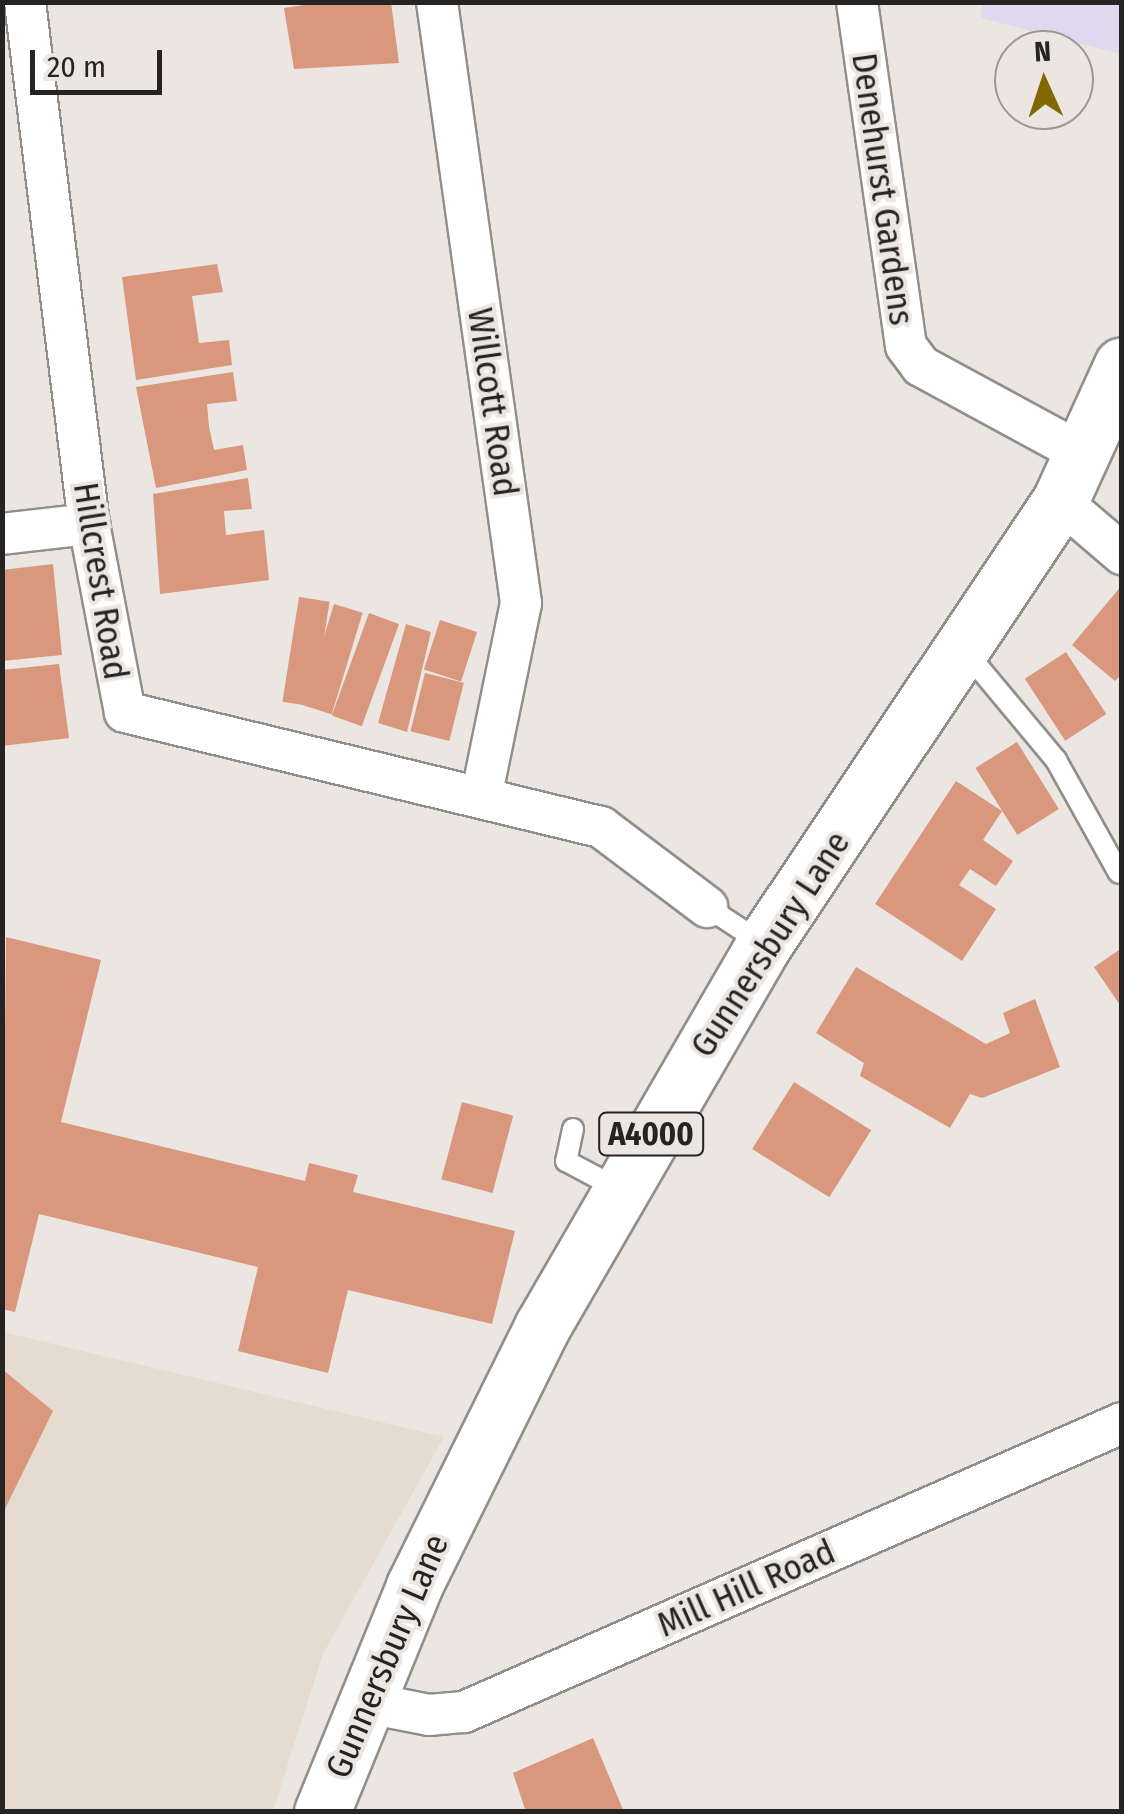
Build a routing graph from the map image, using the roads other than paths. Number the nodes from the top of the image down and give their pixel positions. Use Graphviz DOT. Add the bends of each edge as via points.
graph roads {
  1 [pos="24,2"];
  2 [pos="437,2"];
  3 [pos="856,2"];
  4 [pos="1117,388"];
  5 [pos="1072,478"];
  6 [pos="90,524"];
  7 [pos="2,534"];
  8 [pos="1122,554"];
  9 [pos="966,652"];
  10 [pos="481,798"];
  11 [pos="1119,874"];
  12 [pos="707,907"];
  13 [pos="764,944"];
  14 [pos="573,1129"];
  15 [pos="619,1189"];
  16 [pos="1122,1424"];
  17 [pos="363,1702"];
  18 [pos="322,1812"];
  1 -- 6 [label="street, Hillcrest Road"];
  2 -- 10 [label="street, Willcott Road" via="521,603"];
  3 -- 5 [label="street, Denehurst Gardens" via="906,346 921,366"];
  4 -- 5 [label="main road, Gunnersbury Lane / A4000"];
  5 -- 8 [label="street, Denehurst Gardens"];
  5 -- 9 [label="main road, Gunnersbury Lane / A4000"];
  6 -- 7 [label="street"];
  6 -- 10 [label="street, Hillcrest Road" via="125,712"];
  9 -- 11 [label="lane" via="1056,760"];
  9 -- 13 [label="main road, Gunnersbury Lane / A4000"];
  10 -- 12 [label="street, Hillcrest Road" via="602,827"];
  12 -- 13 [label="lane, Hillcrest Road"];
  13 -- 15 [label="main road, Gunnersbury Lane / A4000"];
  14 -- 15 [label="lane" via="566,1161"];
  15 -- 17 [label="main road, Gunnersbury Lane / A4000" via="476,1453"];
  16 -- 17 [label="street, Mill Hill Road" via="464,1712 429,1715"];
  17 -- 18 [label="main road, Gunnersbury Lane / A4000"];
}
